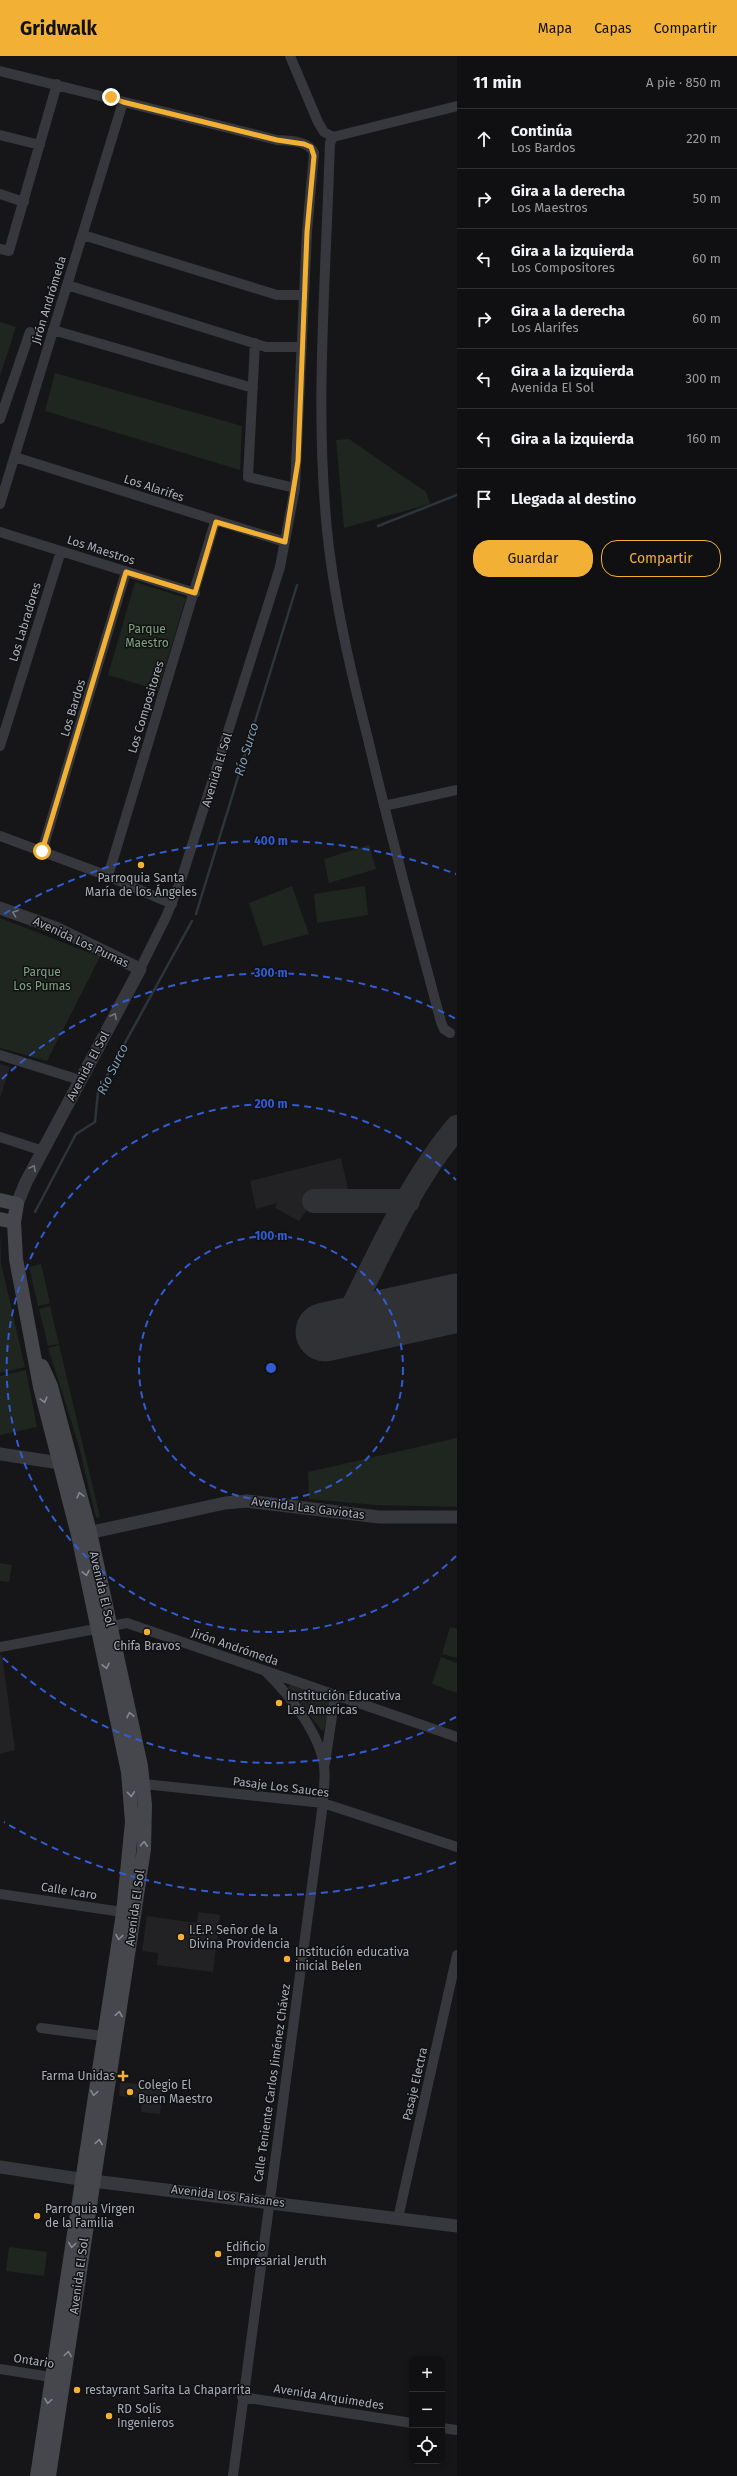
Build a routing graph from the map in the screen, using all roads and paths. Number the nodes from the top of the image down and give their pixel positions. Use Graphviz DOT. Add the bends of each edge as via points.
graph roads {
  1 [pos="290,56"];
  2 [pos="0,71"];
  3 [pos="57,84"];
  4 [pos="123,102"];
  5 [pos="457,106"];
  6 [pos="0,135"];
  7 [pos="332,137"];
  8 [pos="40,145"];
  9 [pos="0,194"];
  10 [pos="24,202"];
  11 [pos="82,235"];
  12 [pos="0,249"];
  13 [pos="67,285"];
  14 [pos="304,295"];
  15 [pos="53,330"];
  16 [pos="30,332"];
  17 [pos="255,343"];
  18 [pos="302,347"];
  19 [pos="253,388"];
  20 [pos="0,419"];
  21 [pos="15,457"];
  22 [pos="295,488"];
  23 [pos="0,504"];
  24 [pos="216,522"];
  25 [pos="0,532"];
  26 [pos="285,542"];
  27 [pos="61,551"];
  28 [pos="126,572"];
  29 [pos="195,593"];
  30 [pos="0,746"];
  31 [pos="457,790"];
  32 [pos="384,806"];
  33 [pos="0,836"];
  34 [pos="42,851"];
  35 [pos="108,876"];
  36 [pos="172,904"];
  37 [pos="0,908"];
  38 [pos="140,969"];
  39 [pos="450,1033"];
  40 [pos="0,1055"];
  41 [pos="80,1080"];
  42 [pos="0,1137"];
  43 [pos="43,1150"];
  44 [pos="0,1200"];
  45 [pos="17,1204"];
  46 [pos="0,1219"];
  47 [pos="14,1222"];
  48 [pos="0,1454"];
  49 [pos="66,1461"];
  50 [pos="455,1517"];
  51 [pos="84,1534"];
  52 [pos="104,1627"];
  53 [pos="0,1647"];
  54 [pos="266,1672"];
  55 [pos="335,1696"];
  56 [pos="457,1737"];
  57 [pos="324,1765"];
  58 [pos="144,1784"];
  59 [pos="323,1803"];
  60 [pos="457,1847"];
  61 [pos="0,1894"];
  62 [pos="129,1913"];
  63 [pos="457,1955"];
  64 [pos="41,2028"];
  65 [pos="103,2036"];
  66 [pos="0,2167"];
  67 [pos="87,2180"];
  68 [pos="269,2201"];
  69 [pos="398,2218"];
  70 [pos="457,2226"];
  71 [pos="0,2369"];
  72 [pos="58,2378"];
  73 [pos="242,2397"];
  74 [pos="409,2423"];
  75 [pos="445,2428"];
  76 [pos="457,2430"];
  77 [pos="36,2476"];
  78 [pos="49,2476"];
  79 [pos="233,2476"];
  1 -- 7 [label="street" via="318,122 324,132"];
  2 -- 3 [label="street"];
  3 -- 4 [label="street"];
  3 -- 8 [label="street"];
  4 -- 11 [label="street, Jirón Andrómeda"];
  4 -- 14 [label="street, Avenida El Sol" via="311,147 314,156"];
  5 -- 7 [label="street"];
  6 -- 8 [label="street"];
  7 -- 32 [label="street" via="323,376 323,468 328,538 338,615"];
  8 -- 10 [label="street"];
  9 -- 10 [label="street"];
  10 -- 12 [label="street" via="9,251"];
  11 -- 13 [label="street, Jirón Andrómeda"];
  11 -- 14 [label="street" via="277,295"];
  13 -- 15 [label="street, Jirón Andrómeda"];
  13 -- 17 [label="street"];
  14 -- 18 [label="street, Avenida El Sol"];
  15 -- 19 [label="street"];
  15 -- 21 [label="street, Jirón Andrómeda"];
  16 -- 20 [label="street"];
  17 -- 18 [label="street" via="266,346"];
  17 -- 19 [label="street"];
  18 -- 22 [label="street, Avenida El Sol"];
  19 -- 22 [label="street" via="248,477"];
  21 -- 23 [label="street, Jirón Andrómeda"];
  21 -- 24 [label="street, Los Alarifes"];
  22 -- 26 [label="street, Avenida El Sol"];
  24 -- 26 [label="street, Los Alarifes"];
  24 -- 29 [label="street, Los Compositores"];
  25 -- 27 [label="street, Los Maestros"];
  26 -- 36 [label="street, Avenida El Sol" via="280,567 226,741"];
  27 -- 28 [label="street, Los Maestros"];
  27 -- 30 [label="street, Los Labradores"];
  28 -- 29 [label="street, Los Maestros"];
  28 -- 34 [label="street, Los Bardos"];
  29 -- 35 [label="street, Los Compositores"];
  31 -- 32 [label="street"];
  32 -- 39 [label="street" via="441,1022 444,1029"];
  33 -- 34 [label="street"];
  34 -- 35 [label="street"];
  35 -- 36 [label="street"];
  36 -- 38 [label="street, Avenida El Sol"];
  38 -- 37 [label="street, Avenida Los Pumas, one-way" via="56,928"];
  41 -- 38 [label="street, Avenida El Sol, one-way"];
  40 -- 41 [label="street"];
  41 -- 43 [label="street, Avenida El Sol"];
  42 -- 43 [label="street"];
  45 -- 43 [label="street, Avenida El Sol, one-way"];
  44 -- 45 [label="main road"];
  45 -- 47 [label="main road, Avenida El Sol"];
  46 -- 47 [label="main road"];
  47 -- 49 [label="main road, Avenida El Sol" via="20,1282 34,1348 51,1386"];
  48 -- 49 [label="street"];
  49 -- 51 [label="main road, Avenida El Sol"];
  50 -- 51 [label="street, Avenida Las Gaviotas" via="378,1517 246,1501 225,1502"];
  51 -- 52 [label="main road, Avenida El Sol"];
  52 -- 53 [label="street, Jirón Andrómeda"];
  52 -- 54 [label="street, Jirón Andrómeda" via="127,1623"];
  58 -- 52 [label="main road, Avenida El Sol, one-way"];
  52 -- 62 [label="main road, Avenida El Sol, one-way" via="131,1790"];
  54 -- 55 [label="street, Jirón Andrómeda"];
  54 -- 57 [label="street, Calle Teniente Carlos Jiménez Chávez" via="285,1690 300,1712 315,1739"];
  55 -- 56 [label="street, Jirón Andrómeda"];
  55 -- 57 [label="street, Calle Teniente Carlos Jiménez Chávez"];
  57 -- 59 [label="street, Calle Teniente Carlos Jiménez Chávez"];
  58 -- 59 [label="street, Pasaje Los Sauces"];
  62 -- 58 [label="main road, Avenida El Sol, one-way" via="144,1849"];
  59 -- 60 [label="street, Pasaje Los Sauces"];
  59 -- 68 [label="street, Calle Teniente Carlos Jiménez Chávez"];
  61 -- 62 [label="street, Calle Icaro"];
  62 -- 65 [label="main road, Avenida El Sol, one-way"];
  67 -- 62 [label="main road, Avenida El Sol, one-way"];
  63 -- 69 [label="street, Pasaje Electra"];
  64 -- 65 [label="street"];
  65 -- 67 [label="main road, Avenida El Sol, one-way"];
  66 -- 67 [label="street, Avenida Los Faisanes"];
  67 -- 68 [label="street, Avenida Los Faisanes"];
  67 -- 72 [label="main road, Avenida El Sol"];
  68 -- 69 [label="street, Avenida Los Faisanes"];
  68 -- 73 [label="street, Calle Teniente Carlos Jiménez Chávez"];
  69 -- 70 [label="street, Avenida Los Faisanes"];
  71 -- 72 [label="street, Ontario"];
  72 -- 77 [label="main road, Avenida El Sol, one-way"];
  72 -- 78 [label="main road, Avenida El Sol"];
  73 -- 74 [label="street, Avenida Arquimedes"];
  73 -- 79 [label="street, Calle Teniente Carlos Jiménez Chávez"];
  75 -- 76 [label="street"];
}
